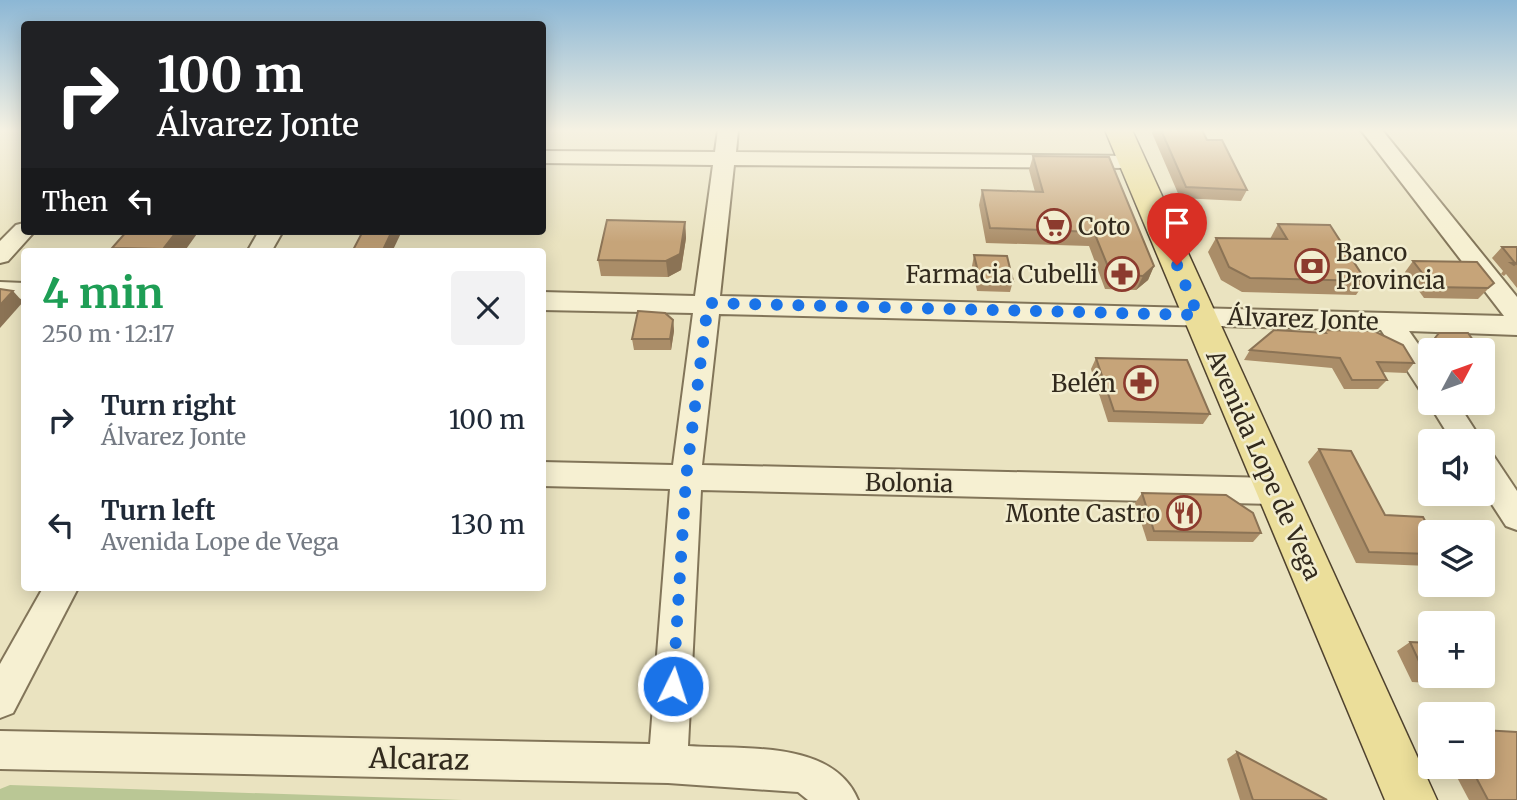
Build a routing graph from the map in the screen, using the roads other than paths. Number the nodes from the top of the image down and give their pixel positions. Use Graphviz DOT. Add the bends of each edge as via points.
graph roads {
  1 [pos="723,167"];
  2 [pos="1133,167"];
  3 [pos="1400,167"];
  4 [pos="21,233"];
  5 [pos="0,255"];
  6 [pos="0,290"];
  7 [pos="21,291"];
  8 [pos="546,301"];
  9 [pos="708,303"];
  10 [pos="1198,315"];
  11 [pos="1517,315"];
  12 [pos="1391,323"];
  13 [pos="1517,326"];
  14 [pos="1418,365"];
  15 [pos="546,474"];
  16 [pos="686,478"];
  17 [pos="1495,484"];
  18 [pos="1275,491"];
  19 [pos="1517,517"];
  20 [pos="59,591"];
  21 [pos="0,700"];
  22 [pos="0,750"];
  23 [pos="668,764"];
  24 [pos="835,796"];
  25 [pos="1411,800"];
  1 -- 9 [label="street"];
  2 -- 10 [label="main road, Avenida Lope de Vega"];
  3 -- 11 [label="street"];
  4 -- 5 [label="street"];
  6 -- 7 [label="street"];
  8 -- 9 [label="street, Álvarez Jonte"];
  9 -- 10 [label="street, Álvarez Jonte"];
  9 -- 16 [label="street"];
  10 -- 12 [label="street, Álvarez Jonte"];
  10 -- 18 [label="main road, Avenida Lope de Vega"];
  12 -- 13 [label="street, Álvarez Jonte"];
  12 -- 14 [label="street"];
  15 -- 16 [label="street, Bolonia"];
  16 -- 18 [label="street, Bolonia"];
  16 -- 23 [label="street"];
  17 -- 19 [label="street"];
  18 -- 25 [label="main road, Avenida Lope de Vega"];
  20 -- 21 [label="street"];
  22 -- 23 [label="street, Alcaraz"];
  23 -- 24 [label="street, Alcaraz" via="798,774 816,780"];
}
